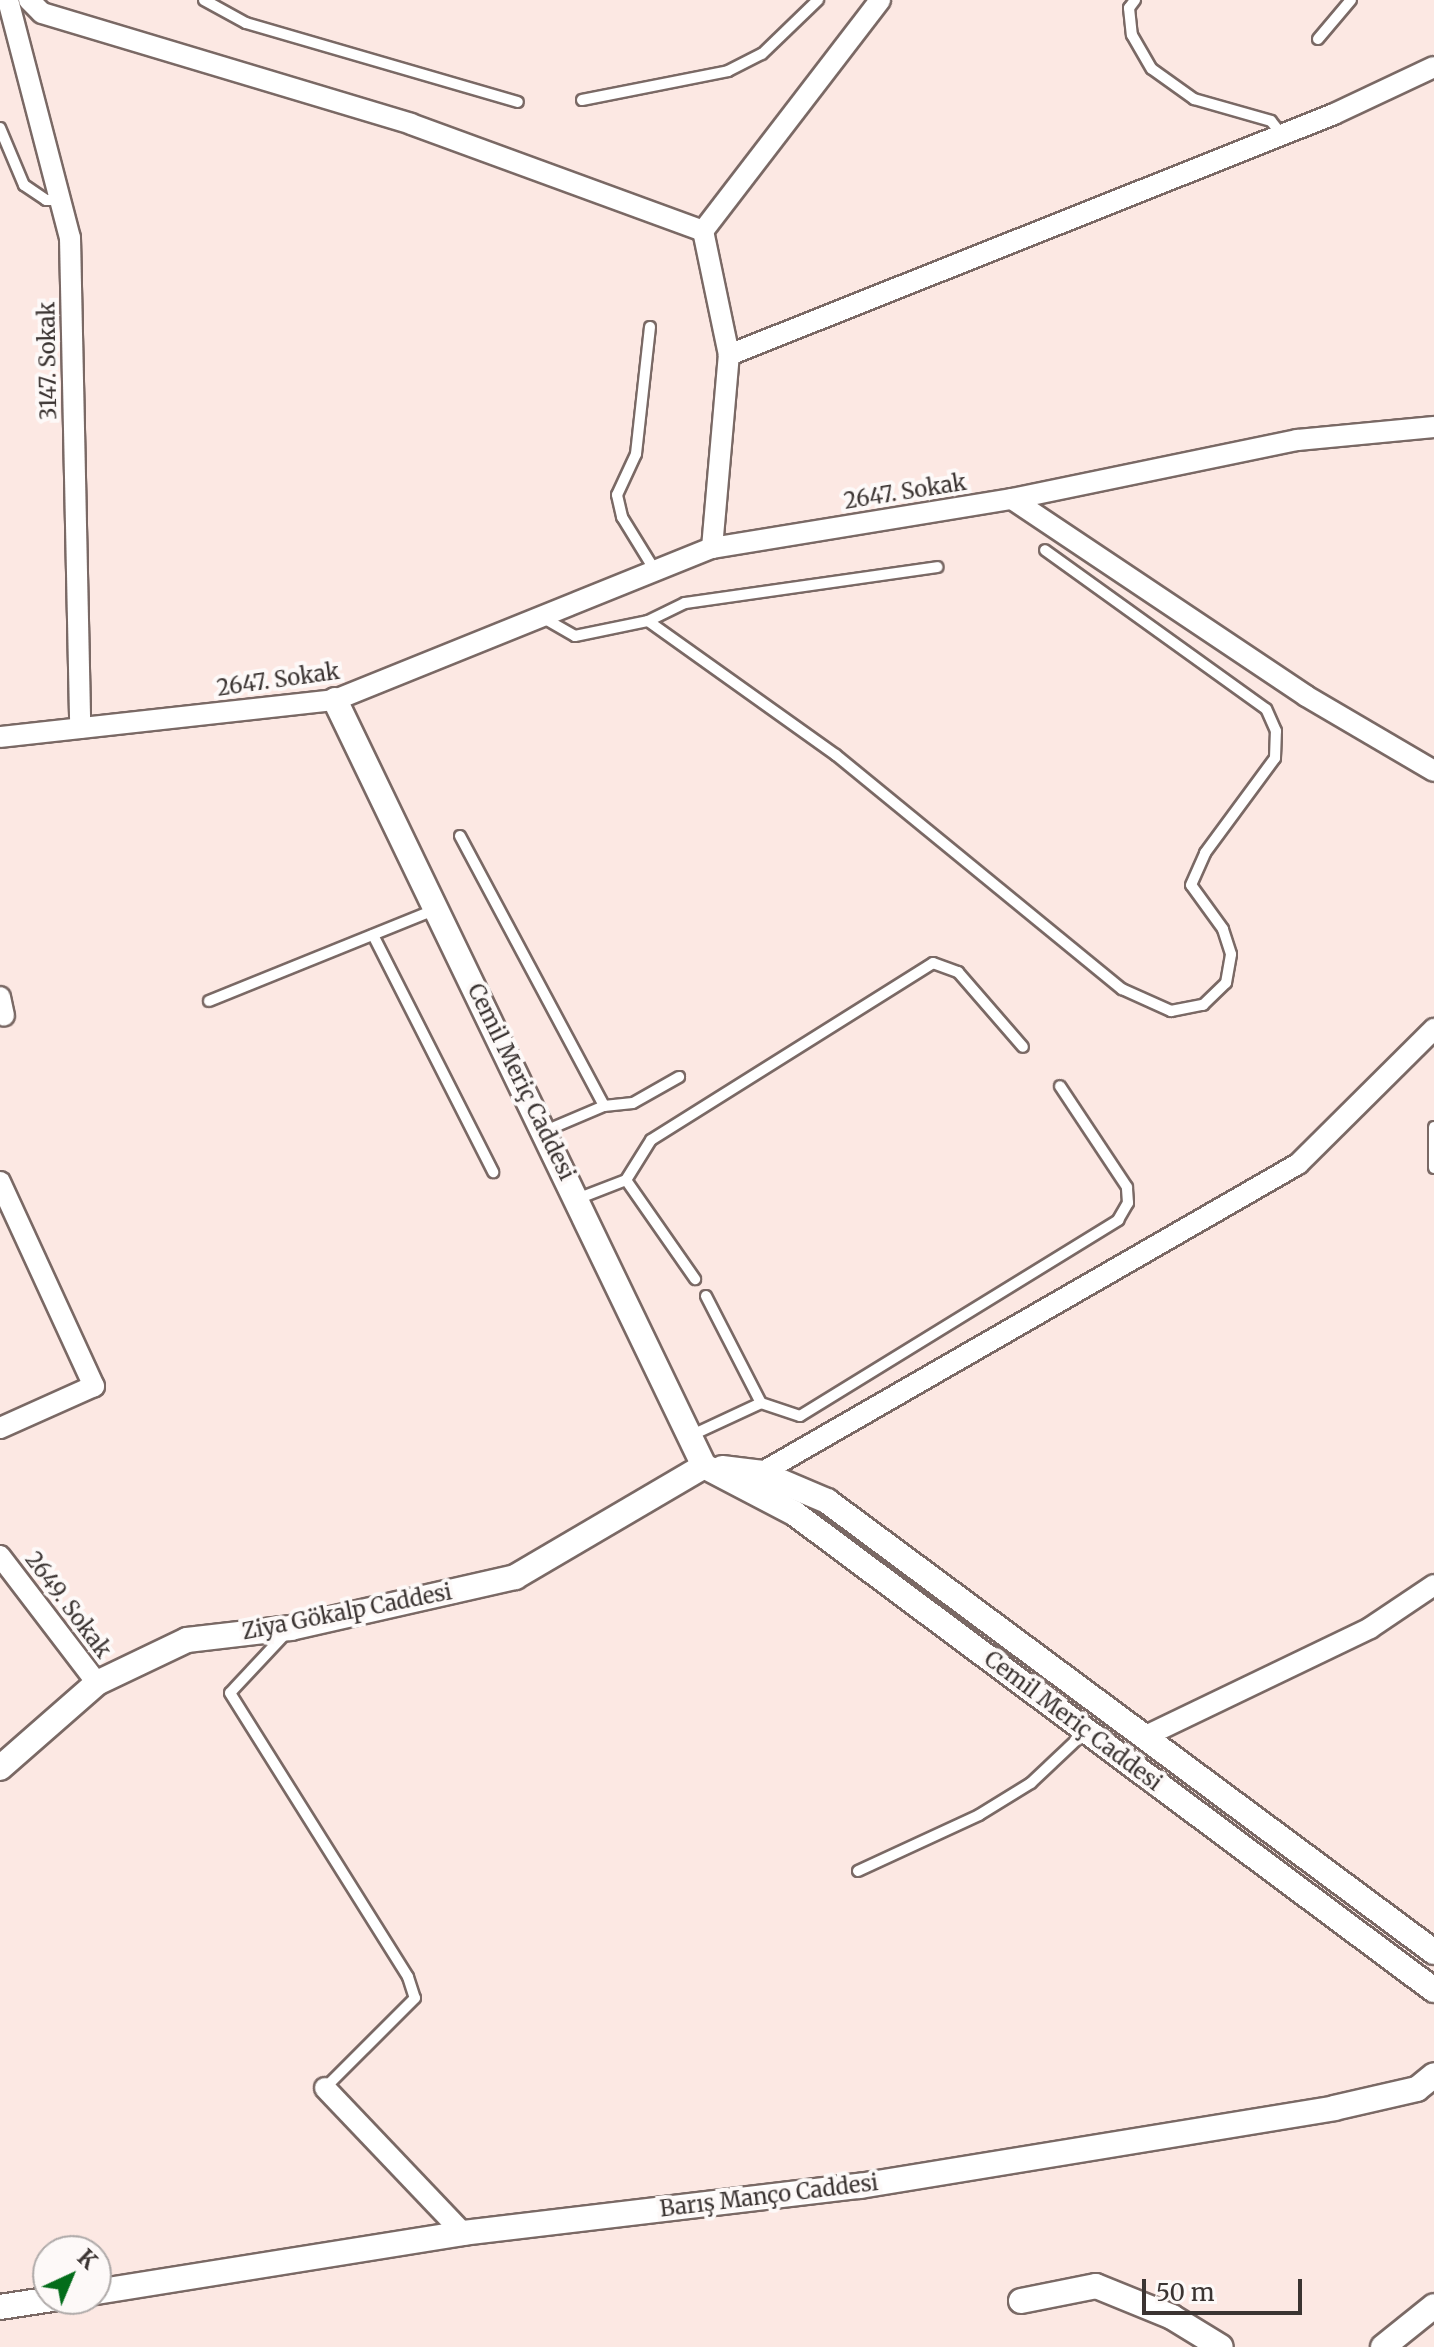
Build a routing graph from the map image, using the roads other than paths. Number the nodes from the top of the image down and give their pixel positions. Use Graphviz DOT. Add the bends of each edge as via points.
graph roads {
  1 [pos="8,0"];
  2 [pos="29,0"];
  3 [pos="204,0"];
  4 [pos="818,0"];
  5 [pos="880,0"];
  6 [pos="1135,0"];
  7 [pos="1351,0"];
  8 [pos="1318,39"];
  9 [pos="1434,67"];
  10 [pos="582,100"];
  11 [pos="518,102"];
  12 [pos="0,128"];
  13 [pos="1282,135"];
  14 [pos="60,200"];
  15 [pos="703,231"];
  16 [pos="650,327"];
  17 [pos="729,355"];
  18 [pos="1434,427"];
  19 [pos="1012,499"];
  20 [pos="712,548"];
  21 [pos="1045,550"];
  22 [pos="937,567"];
  23 [pos="654,569"];
  24 [pos="538,615"];
  25 [pos="648,621"];
  26 [pos="335,700"];
  27 [pos="80,728"];
  28 [pos="0,737"];
  29 [pos="1434,771"];
  30 [pos="460,836"];
  31 [pos="437,908"];
  32 [pos="373,935"];
  33 [pos="209,1001"];
  34 [pos="1434,1029"];
  35 [pos="1023,1047"];
  36 [pos="679,1077"];
  37 [pos="1060,1086"];
  38 [pos="604,1106"];
  39 [pos="1434,1127"];
  40 [pos="545,1131"];
  41 [pos="1434,1168"];
  42 [pos="493,1172"];
  43 [pos="626,1180"];
  44 [pos="0,1182"];
  45 [pos="577,1199"];
  46 [pos="695,1279"];
  47 [pos="706,1296"];
  48 [pos="761,1403"];
  49 [pos="0,1428"];
  50 [pos="690,1437"];
  51 [pos="704,1466"];
  52 [pos="761,1473"];
  53 [pos="0,1556"];
  54 [pos="1434,1585"];
  55 [pos="291,1628"];
  56 [pos="97,1683"];
  57 [pos="1086,1731"];
  58 [pos="1146,1736"];
  59 [pos="0,1768"];
  60 [pos="858,1871"];
  61 [pos="1434,1952"];
  62 [pos="1434,1990"];
  63 [pos="1434,2075"];
  64 [pos="325,2088"];
  65 [pos="463,2233"];
  66 [pos="112,2289"];
  67 [pos="1021,2301"];
  68 [pos="32,2302"];
  69 [pos="1434,2306"];
  70 [pos="0,2307"];
  71 [pos="1221,2347"];
  72 [pos="1383,2347"];
  1 -- 14 [label="street, 3147. Sokak"];
  2 -- 15 [label="street" via="42,13 411,124"];
  3 -- 11 [label="lane" via="246,23"];
  4 -- 10 [label="lane" via="762,54 728,71"];
  5 -- 15 [label="street"];
  6 -- 13 [label="lane" via="1129,8 1132,35 1152,69 1194,99 1271,121"];
  7 -- 8 [label="lane"];
  9 -- 13 [label="street"];
  12 -- 14 [label="lane" via="24,185 46,200"];
  13 -- 17 [label="street"];
  14 -- 27 [label="street, 3147. Sokak" via="70,238"];
  15 -- 17 [label="street"];
  16 -- 23 [label="lane" via="636,454 617,495 622,517"];
  17 -- 20 [label="street"];
  18 -- 19 [label="street, 2647. Sokak" via="1297,440"];
  19 -- 20 [label="street, 2647. Sokak"];
  19 -- 29 [label="street" via="1306,696"];
  20 -- 23 [label="street, 2647. Sokak"];
  21 -- 25 [label="lane" via="1266,709 1276,731 1275,758 1205,853 1191,885 1223,929 1231,954 1226,983 1203,1005 1171,1011 1122,989 836,755"];
  22 -- 25 [label="lane" via="685,603"];
  23 -- 24 [label="street, 2647. Sokak"];
  24 -- 25 [label="lane" via="575,636"];
  24 -- 26 [label="street, 2647. Sokak"];
  26 -- 27 [label="street, 2647. Sokak"];
  26 -- 31 [label="street, Cemil Meriç Caddesi"];
  27 -- 28 [label="street, 2647. Sokak"];
  30 -- 38 [label="lane"];
  31 -- 32 [label="lane"];
  31 -- 40 [label="street, Cemil Meriç Caddesi"];
  32 -- 33 [label="lane"];
  32 -- 42 [label="lane"];
  34 -- 52 [label="street" via="1298,1164"];
  35 -- 43 [label="lane" via="958,972 933,963 912,971 651,1140"];
  36 -- 38 [label="lane" via="633,1103"];
  37 -- 48 [label="lane" via="1127,1187 1128,1203 1118,1220 800,1416"];
  38 -- 40 [label="lane"];
  39 -- 41 [label="lane"];
  40 -- 45 [label="street, Cemil Meriç Caddesi"];
  43 -- 45 [label="lane"];
  43 -- 46 [label="lane"];
  44 -- 49 [label="street" via="94,1386"];
  45 -- 50 [label="street, Cemil Meriç Caddesi"];
  47 -- 48 [label="lane"];
  48 -- 50 [label="lane"];
  50 -- 51 [label="street, Cemil Meriç Caddesi"];
  51 -- 52 [label="street, Cemil Meriç Caddesi"];
  51 -- 55 [label="street, Ziya Gökalp Caddesi" via="515,1577"];
  51 -- 57 [label="street, Cemil Meriç Caddesi" via="794,1513"];
  52 -- 58 [label="street, Cemil Meriç Caddesi" via="827,1501"];
  53 -- 56 [label="street, 2649. Sokak"];
  54 -- 58 [label="street" via="1370,1628"];
  55 -- 56 [label="street, Ziya Gökalp Caddesi" via="187,1640"];
  55 -- 64 [label="lane" via="230,1693 408,1977 415,1998"];
  56 -- 59 [label="street, Ziya Gökalp Caddesi"];
  57 -- 60 [label="lane" via="1031,1783 979,1815"];
  57 -- 62 [label="street, Cemil Meriç Caddesi"];
  58 -- 61 [label="street, Cemil Meriç Caddesi"];
  63 -- 65 [label="street, Barış Manço Caddesi" via="1417,2089 1288,2116 860,2186"];
  64 -- 65 [label="street"];
  65 -- 66 [label="street, Barış Manço Caddesi"];
  67 -- 71 [label="street" via="1096,2286 1172,2317"];
  68 -- 70 [label="street"];
  69 -- 72 [label="street"];
}
